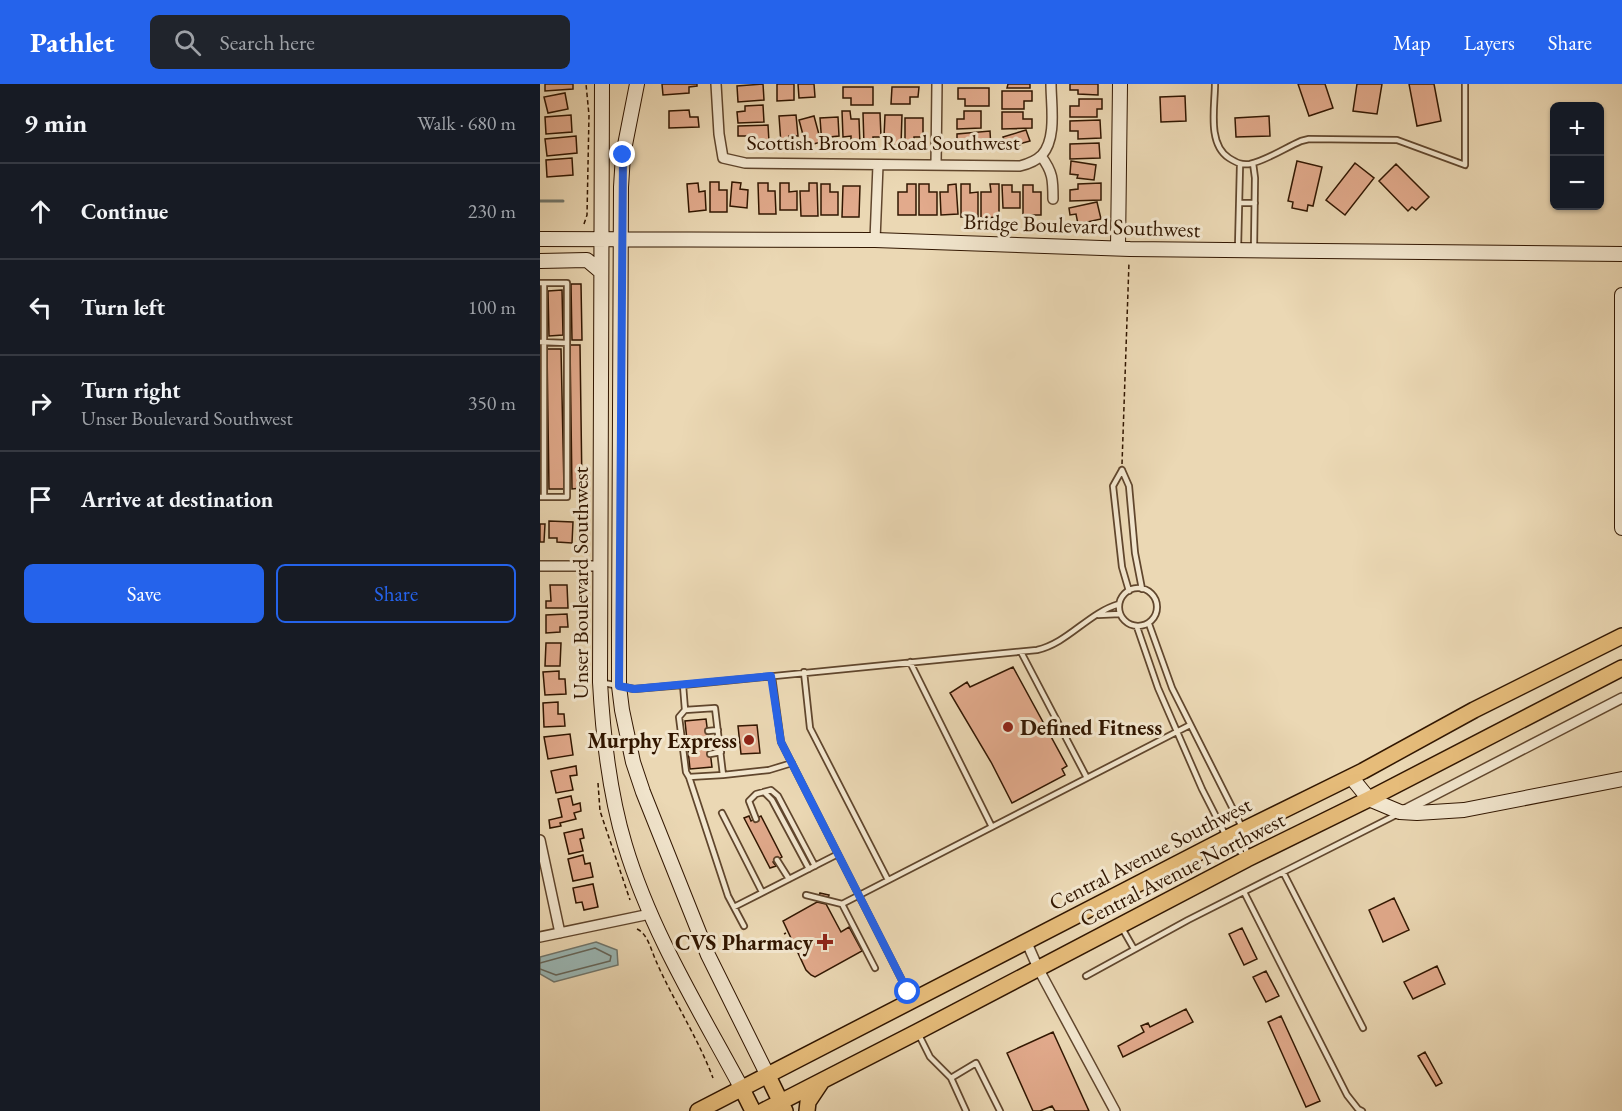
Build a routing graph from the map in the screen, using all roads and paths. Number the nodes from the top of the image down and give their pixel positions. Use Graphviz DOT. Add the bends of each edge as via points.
graph roads {
  1 [pos="586,84"];
  2 [pos="602,84"];
  3 [pos="637,84"];
  4 [pos="716,84"];
  5 [pos="937,84"];
  6 [pos="1051,84"];
  7 [pos="1120,84"];
  8 [pos="1215,84"];
  9 [pos="1465,84"];
  10 [pos="1041,156"];
  11 [pos="1253,163"];
  12 [pos="936,164"];
  13 [pos="878,165"];
  14 [pos="1240,165"];
  15 [pos="1053,199"];
  16 [pos="1239,203"];
  17 [pos="1255,203"];
  18 [pos="584,224"];
  19 [pos="540,239"];
  20 [pos="602,240"];
  21 [pos="621,240"];
  22 [pos="875,240"];
  23 [pos="1124,248"];
  24 [pos="1238,250"];
  25 [pos="1254,250"];
  26 [pos="1622,254"];
  27 [pos="540,261"];
  28 [pos="600,271"];
  29 [pos="542,283"];
  30 [pos="1622,295"];
  31 [pos="542,342"];
  32 [pos="567,343"];
  33 [pos="1622,406"];
  34 [pos="1621,453"];
  35 [pos="1122,470"];
  36 [pos="542,497"];
  37 [pos="1622,528"];
  38 [pos="540,566"];
  39 [pos="600,566"];
  40 [pos="1142,588"];
  41 [pos="1129,591"];
  42 [pos="1119,604"];
  43 [pos="1120,614"];
  44 [pos="1095,615"];
  45 [pos="1149,624"];
  46 [pos="1137,627"];
  47 [pos="1622,636"];
  48 [pos="1021,651"];
  49 [pos="910,662"];
  50 [pos="1622,668"];
  51 [pos="804,672"];
  52 [pos="771,676"];
  53 [pos="600,682"];
  54 [pos="619,686"];
  55 [pos="683,686"];
  56 [pos="1622,698"];
  57 [pos="686,710"];
  58 [pos="1190,725"];
  59 [pos="718,730"];
  60 [pos="708,731"];
  61 [pos="1177,732"];
  62 [pos="720,742"];
  63 [pos="709,744"];
  64 [pos="721,752"];
  65 [pos="710,754"];
  66 [pos="792,764"];
  67 [pos="723,775"];
  68 [pos="690,777"];
  69 [pos="1351,777"];
  70 [pos="1087,778"];
  71 [pos="1622,779"];
  72 [pos="1369,799"];
  73 [pos="722,813"];
  74 [pos="1400,813"];
  75 [pos="756,819"];
  76 [pos="992,827"];
  77 [pos="1243,829"];
  78 [pos="1227,838"];
  79 [pos="540,840"];
  80 [pos="838,854"];
  81 [pos="1247,859"];
  82 [pos="777,860"];
  83 [pos="812,867"];
  84 [pos="1283,872"];
  85 [pos="789,879"];
  86 [pos="888,880"];
  87 [pos="762,892"];
  88 [pos="1244,892"];
  89 [pos="806,895"];
  90 [pos="859,895"];
  91 [pos="842,904"];
  92 [pos="734,907"];
  93 [pos="650,914"];
  94 [pos="744,926"];
  95 [pos="1121,926"];
  96 [pos="638,929"];
  97 [pos="560,933"];
  98 [pos="540,937"];
  99 [pos="1027,943"];
  100 [pos="1134,950"];
  101 [pos="875,968"];
  102 [pos="1038,968"];
  103 [pos="1086,976"];
  104 [pos="913,1001"];
  105 [pos="1364,1028"];
  106 [pos="917,1032"];
  107 [pos="768,1076"];
  108 [pos="713,1078"];
  109 [pos="951,1078"];
  110 [pos="822,1080"];
  111 [pos="742,1089"];
  112 [pos="783,1106"];
  113 [pos="1360,1110"];
  114 [pos="698,1111"];
  115 [pos="753,1111"];
  116 [pos="763,1111"];
  117 [pos="807,1111"];
  118 [pos="966,1111"];
  119 [pos="1000,1111"];
  120 [pos="1115,1111"];
  1 -- 18 [label="path" via="589,115"];
  2 -- 20 [label="main road, Unser Boulevard Southwest"];
  3 -- 21 [label="main road, Unser Boulevard Southwest" via="623,155"];
  4 -- 13 [label="street, Scottish Broom Road Southwest" via="723,158 745,163"];
  5 -- 12 [label="street"];
  6 -- 10 [label="street" via="1050,136"];
  7 -- 23 [label="main road"];
  8 -- 14 [label="lane" via="1217,144 1224,155"];
  9 -- 11 [label="lane" via="1465,165 1397,140 1309,139"];
  10 -- 12 [label="street, Scottish Broom Road Southwest" via="1020,166"];
  10 -- 15 [label="street" via="1050,168"];
  11 -- 14 [label="lane"];
  11 -- 17 [label="lane"];
  12 -- 13 [label="street, Scottish Broom Road Southwest"];
  13 -- 22 [label="street"];
  14 -- 16 [label="lane"];
  16 -- 17 [label="lane"];
  16 -- 24 [label="lane"];
  17 -- 25 [label="lane"];
  19 -- 20 [label="main road, Bridge Boulevard Southwest"];
  20 -- 21 [label="main road, Bridge Boulevard Southwest"];
  20 -- 28 [label="main road, Unser Boulevard Southwest"];
  21 -- 22 [label="main road, Bridge Boulevard Southwest"];
  21 -- 54 [label="main road, Unser Boulevard Southwest"];
  22 -- 23 [label="main road, Bridge Boulevard Southwest"];
  23 -- 24 [label="main road, Bridge Boulevard Southwest"];
  23 -- 35 [label="path"];
  24 -- 25 [label="main road, Bridge Boulevard Southwest"];
  25 -- 26 [label="main road, Bridge Boulevard Southwest"];
  27 -- 28 [label="main road" via="587,260"];
  28 -- 39 [label="main road, Unser Boulevard Southwest"];
  29 -- 31 [label="lane"];
  29 -- 32 [label="lane" via="567,283"];
  30 -- 33 [label="main road"];
  31 -- 32 [label="lane"];
  31 -- 36 [label="lane"];
  32 -- 36 [label="lane" via="567,498"];
  33 -- 34 [label="main road"];
  34 -- 37 [label="main road"];
  35 -- 40 [label="lane" via="1129,486"];
  35 -- 41 [label="lane" via="1113,486 1122,567"];
  38 -- 39 [label="street"];
  39 -- 53 [label="main road, Unser Boulevard Southwest"];
  40 -- 41 [label="lane"];
  40 -- 45 [label="lane" via="1153,595 1158,607"];
  41 -- 42 [label="lane"];
  42 -- 43 [label="lane"];
  42 -- 44 [label="lane"];
  43 -- 44 [label="lane"];
  43 -- 46 [label="lane" via="1126,623"];
  44 -- 48 [label="lane" via="1048,647"];
  45 -- 46 [label="lane"];
  45 -- 58 [label="lane"];
  46 -- 61 [label="lane"];
  47 -- 69 [label="main road, Central Avenue Southwest"];
  48 -- 49 [label="lane"];
  48 -- 70 [label="lane"];
  49 -- 51 [label="lane"];
  49 -- 76 [label="lane"];
  50 -- 72 [label="main road, Central Avenue Northwest"];
  51 -- 52 [label="lane"];
  51 -- 86 [label="lane" via="810,728"];
  52 -- 55 [label="lane"];
  52 -- 66 [label="lane" via="781,742"];
  53 -- 54 [label="lane"];
  53 -- 93 [label="main road, Unser Boulevard Southwest" via="612,792 624,844"];
  54 -- 55 [label="lane"];
  54 -- 107 [label="main road, Unser Boulevard Southwest" via="625,729 643,792 708,955"];
  55 -- 57 [label="lane"];
  56 -- 74 [label="street"];
  57 -- 59 [label="lane" via="715,708"];
  57 -- 68 [label="lane" via="679,717 686,772"];
  58 -- 61 [label="lane"];
  58 -- 77 [label="lane"];
  59 -- 60 [label="lane"];
  59 -- 62 [label="lane"];
  61 -- 70 [label="lane"];
  61 -- 78 [label="lane"];
  62 -- 63 [label="lane"];
  62 -- 64 [label="lane"];
  64 -- 65 [label="lane"];
  64 -- 67 [label="lane"];
  66 -- 67 [label="lane"];
  66 -- 80 [label="lane"];
  67 -- 68 [label="lane"];
  68 -- 92 [label="lane"];
  69 -- 72 [label="main road"];
  69 -- 77 [label="main road, Central Avenue Southwest"];
  70 -- 76 [label="lane"];
  71 -- 74 [label="main road" via="1464,810"];
  72 -- 74 [label="main road"];
  72 -- 81 [label="main road, Central Avenue Northwest"];
  73 -- 87 [label="lane"];
  74 -- 84 [label="lane"];
  75 -- 83 [label="lane" via="749,801 756,794 771,790 778,796"];
  76 -- 86 [label="lane"];
  77 -- 78 [label="main road, Central Avenue Southwest"];
  77 -- 81 [label="lane"];
  78 -- 81 [label="lane"];
  78 -- 99 [label="main road, Central Avenue Southwest"];
  79 -- 97 [label="street"];
  80 -- 83 [label="lane"];
  80 -- 90 [label="lane"];
  81 -- 95 [label="main road, Central Avenue Northwest"];
  82 -- 85 [label="lane"];
  83 -- 85 [label="lane"];
  84 -- 88 [label="lane"];
  84 -- 105 [label="lane"];
  85 -- 87 [label="lane"];
  86 -- 90 [label="lane"];
  87 -- 92 [label="lane"];
  88 -- 100 [label="lane"];
  88 -- 113 [label="lane" via="1337,1076"];
  89 -- 91 [label="lane"];
  90 -- 91 [label="lane"];
  90 -- 104 [label="lane"];
  91 -- 101 [label="lane"];
  92 -- 94 [label="lane"];
  93 -- 97 [label="street"];
  93 -- 111 [label="main road, Unser Boulevard Southwest"];
  95 -- 100 [label="lane"];
  95 -- 102 [label="main road, Central Avenue Northwest"];
  96 -- 108 [label="path" via="646,938"];
  97 -- 98 [label="street"];
  99 -- 102 [label="street"];
  99 -- 104 [label="main road, Central Avenue Southwest"];
  100 -- 103 [label="lane"];
  102 -- 106 [label="main road, Central Avenue Northwest"];
  102 -- 120 [label="street"];
  104 -- 107 [label="main road, Central Avenue Southwest"];
  106 -- 109 [label="lane" via="930,1057"];
  106 -- 110 [label="main road, Central Avenue Northwest"];
  107 -- 111 [label="main road, Central Avenue Southwest"];
  107 -- 112 [label="main road"];
  109 -- 118 [label="lane"];
  109 -- 119 [label="lane" via="976,1063"];
  110 -- 112 [label="main road, Central Avenue Northwest"];
  110 -- 117 [label="main road" via="808,1102"];
  111 -- 114 [label="main road, Central Avenue Southwest"];
  111 -- 115 [label="main road"];
  112 -- 116 [label="main road, Central Avenue Northwest"];
}
